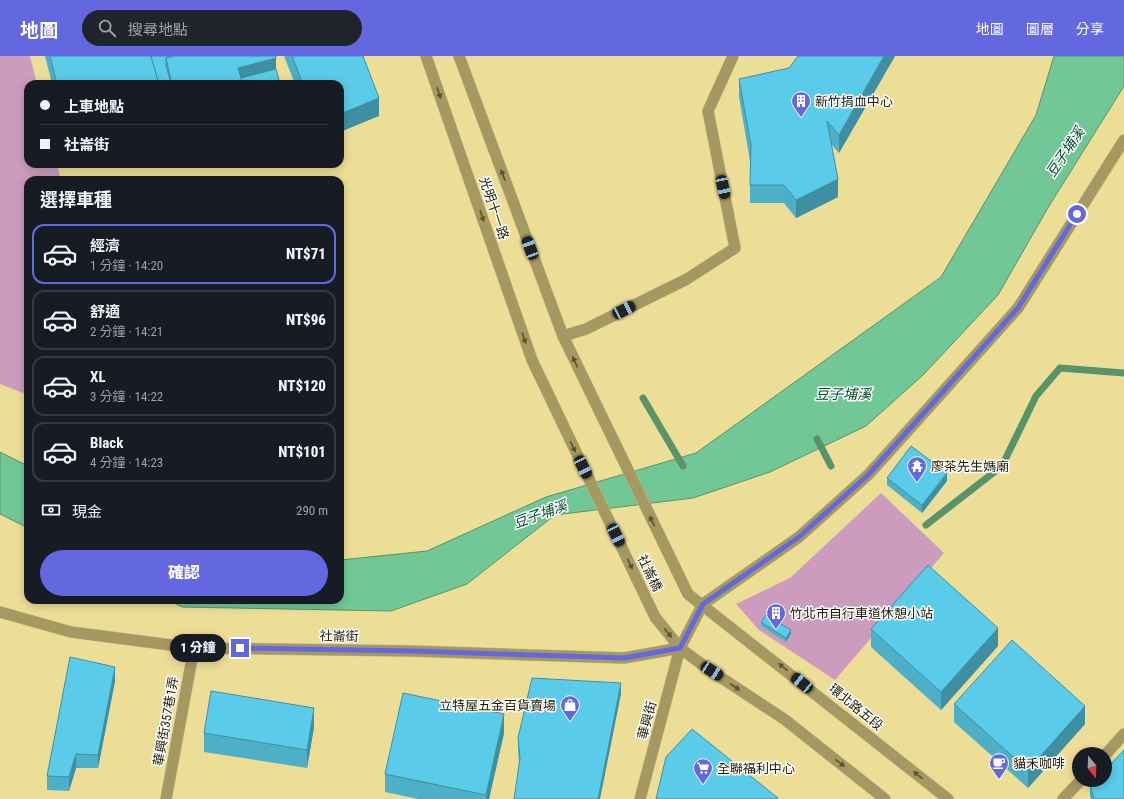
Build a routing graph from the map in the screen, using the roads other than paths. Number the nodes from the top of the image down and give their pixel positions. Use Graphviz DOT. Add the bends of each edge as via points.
graph roads {
  1 [pos="426,56"];
  2 [pos="460,56"];
  3 [pos="733,56"];
  4 [pos="1124,140"];
  5 [pos="563,336"];
  6 [pos="591,397"];
  7 [pos="556,412"];
  8 [pos="688,594"];
  9 [pos="703,604"];
  10 [pos="0,612"];
  11 [pos="194,648"];
  12 [pos="680,648"];
  13 [pos="1124,734"];
  14 [pos="1112,747"];
  15 [pos="1074,787"];
  16 [pos="166,799"];
  17 [pos="640,799"];
  18 [pos="885,799"];
  19 [pos="948,799"];
  20 [pos="1063,799"];
  1 -- 7 [label="street, 光明十一路, one-way" via="532,360"];
  5 -- 2 [label="street, 光明十一路, one-way"];
  3 -- 5 [label="street" via="708,111 735,248 687,279 586,329"];
  4 -- 9 [label="street" via="1018,308 869,474 799,537"];
  6 -- 5 [label="street, 光明十一路, one-way"];
  8 -- 6 [label="street, 社崙橋, one-way"];
  7 -- 12 [label="street, 社崙橋, one-way" via="655,617"];
  8 -- 9 [label="street, 環北路五段"];
  9 -- 12 [label="street, 華興街"];
  19 -- 9 [label="street, 環北路五段, one-way"];
  10 -- 11 [label="street, 社崙街" via="71,632"];
  11 -- 12 [label="street, 社崙街" via="412,651 624,658"];
  11 -- 16 [label="street, 華興街357巷1弄"];
  12 -- 17 [label="street, 華興街"];
  12 -- 18 [label="street, one-way" via="784,719"];
  13 -- 14 [label="street"];
  15 -- 20 [label="street"];
}
